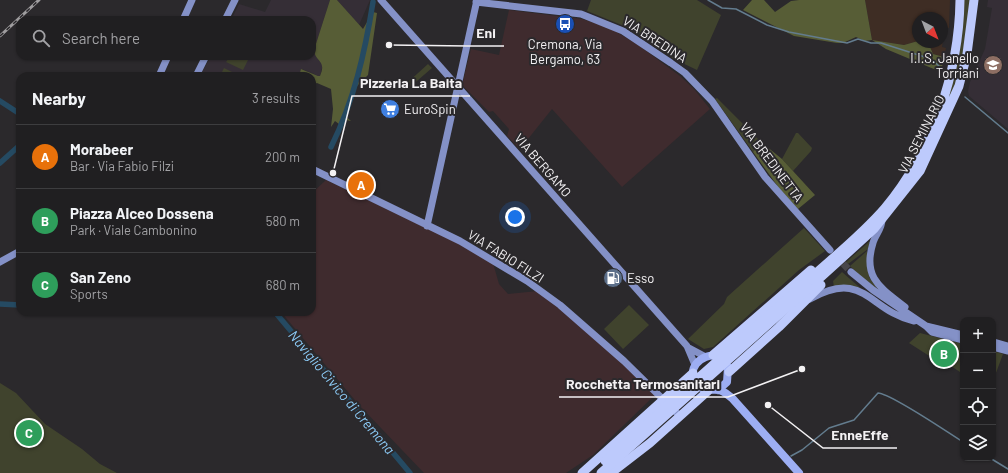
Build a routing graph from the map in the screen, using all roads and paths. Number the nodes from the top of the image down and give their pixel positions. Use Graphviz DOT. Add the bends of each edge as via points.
graph roads {
  1 [pos="192,0"];
  2 [pos="235,0"];
  3 [pos="381,0"];
  4 [pos="960,0"];
  5 [pos="974,0"];
  6 [pos="476,1"];
  7 [pos="185,16"];
  8 [pos="227,16"];
  9 [pos="166,60"];
  10 [pos="204,60"];
  11 [pos="161,72"];
  12 [pos="198,72"];
  13 [pos="698,86"];
  14 [pos="458,87"];
  15 [pos="316,171"];
  16 [pos="882,220"];
  17 [pos="427,226"];
  18 [pos="847,249"];
  19 [pos="830,250"];
  20 [pos="16,253"];
  21 [pos="0,262"];
  22 [pos="851,272"];
  23 [pos="806,301"];
  24 [pos="919,322"];
  25 [pos="926,326"];
  26 [pos="960,334"];
  27 [pos="734,336"];
  28 [pos="960,339"];
  29 [pos="996,343"];
  30 [pos="687,346"];
  31 [pos="1008,346"];
  32 [pos="996,348"];
  33 [pos="1008,351"];
  34 [pos="750,353"];
  35 [pos="713,355"];
  36 [pos="704,356"];
  37 [pos="694,369"];
  38 [pos="729,372"];
  39 [pos="727,382"];
  40 [pos="718,390"];
  41 [pos="708,391"];
  42 [pos="732,398"];
  43 [pos="664,399"];
  44 [pos="680,416"];
  45 [pos="608,467"];
  46 [pos="582,473"];
  47 [pos="590,473"];
  48 [pos="601,473"];
  49 [pos="799,473"];
  1 -- 7 [label="street"];
  2 -- 8 [label="street"];
  3 -- 14 [label="street, VIA BERGAMO"];
  4 -- 18 [label="highway, VIA SEMINARIO" via="950,72 931,132 919,157 894,196"];
  5 -- 16 [label="highway, VIA SEMINARIO" via="960,86 920,171"];
  6 -- 13 [label="street, VIA BREDINA" via="565,11 602,21 623,30 671,62"];
  6 -- 14 [label="street"];
  9 -- 11 [label="street"];
  10 -- 12 [label="street"];
  13 -- 19 [label="street, VIA BREDINETTA" via="712,101 765,177"];
  14 -- 17 [label="street"];
  14 -- 30 [label="street, VIA BERGAMO"];
  15 -- 17 [label="street, VIA FABIO FILZI"];
  16 -- 18 [label="highway, VIA SEMINARIO"];
  16 -- 24 [label="street" via="871,251 872,275 880,287 910,311"];
  17 -- 43 [label="street, VIA FABIO FILZI" via="460,241 528,282 560,305"];
  18 -- 23 [label="highway"];
  18 -- 27 [label="highway" via="798,280"];
  18 -- 45 [label="highway, VIA SEMINARIO, bridge"];
  20 -- 21 [label="street"];
  22 -- 24 [label="street"];
  23 -- 24 [label="street" via="825,290 851,288 864,293 904,319"];
  23 -- 34 [label="highway"];
  24 -- 25 [label="street"];
  25 -- 26 [label="street"];
  25 -- 28 [label="street" via="932,332"];
  27 -- 34 [label="highway" via="736,348"];
  27 -- 35 [label="highway"];
  29 -- 31 [label="street"];
  30 -- 36 [label="street, VIA BERGAMO"];
  30 -- 37 [label="street, VIA BERGAMO"];
  32 -- 33 [label="street"];
  34 -- 38 [label="highway"];
  35 -- 36 [label="main road"];
  35 -- 38 [label="main road" via="723,359"];
  36 -- 37 [label="main road"];
  37 -- 41 [label="main road, VIA BERGAMO" via="696,382"];
  37 -- 43 [label="highway"];
  38 -- 39 [label="main road"];
  39 -- 40 [label="main road"];
  39 -- 42 [label="main road"];
  40 -- 41 [label="main road"];
  40 -- 42 [label="main road"];
  41 -- 44 [label="highway"];
  42 -- 49 [label="main road"];
  43 -- 44 [label="street, VIA FABIO FILZI"];
  43 -- 46 [label="highway"];
  44 -- 45 [label="highway" via="650,443"];
  45 -- 47 [label="highway"];
  45 -- 48 [label="highway"];
}
